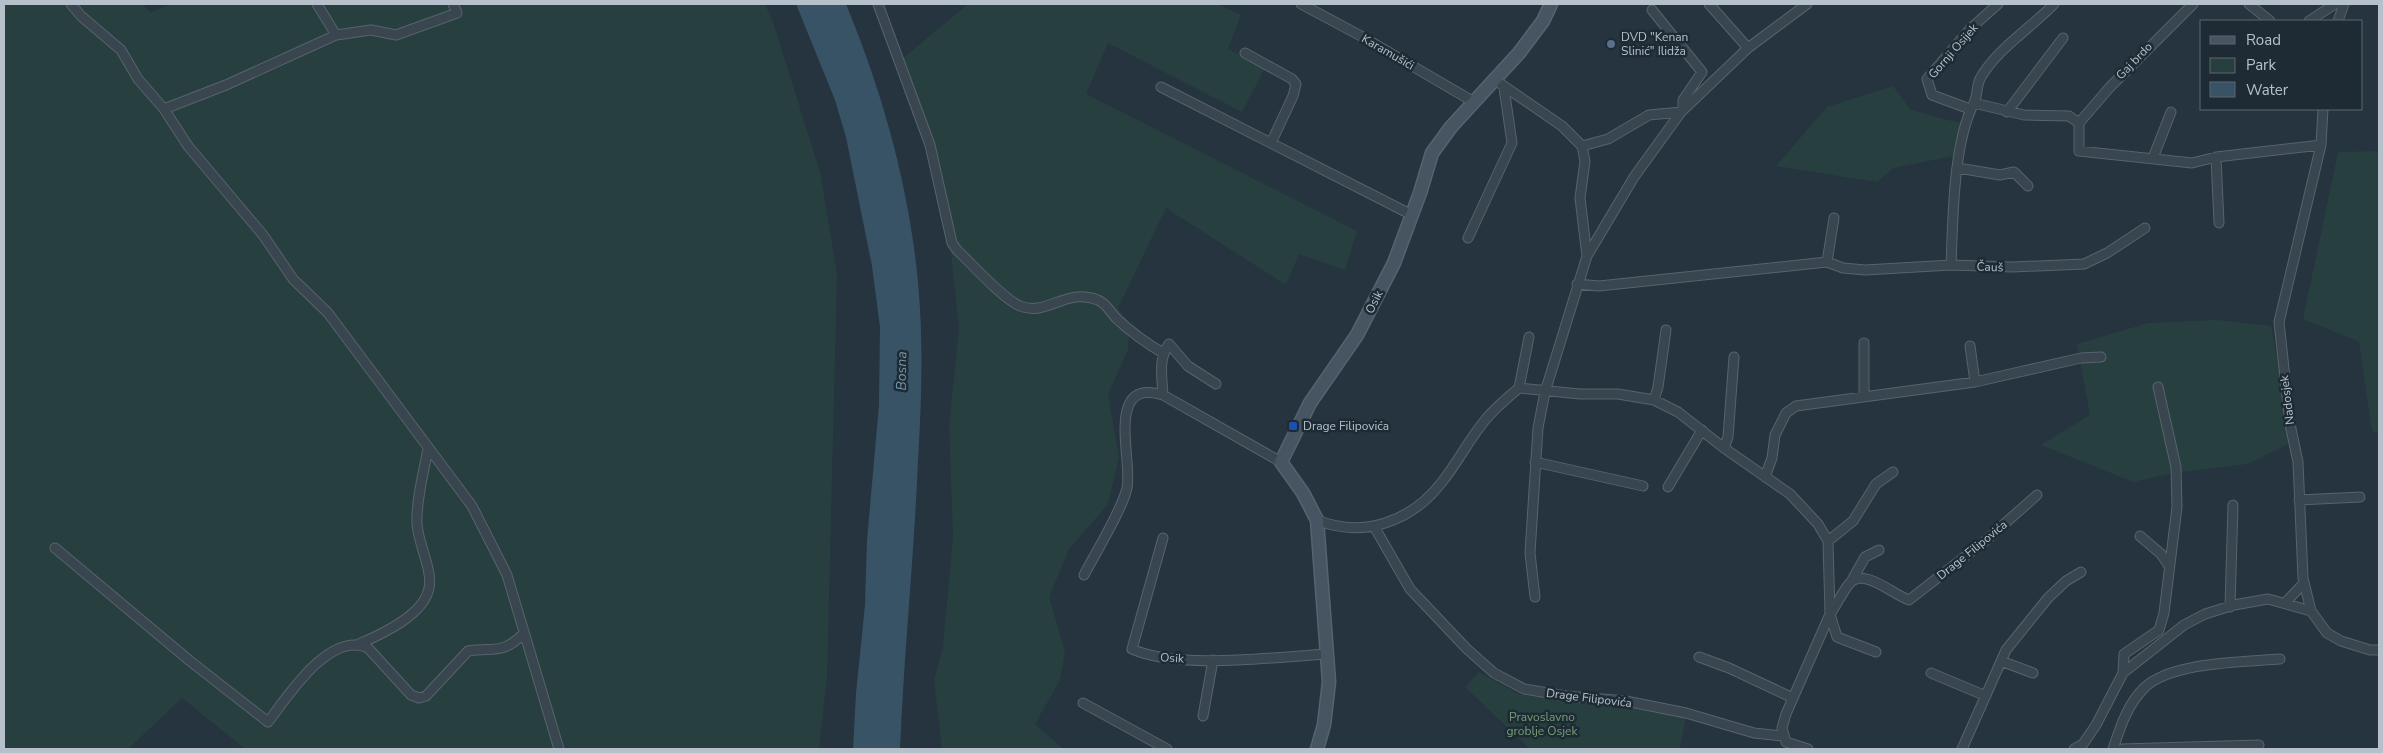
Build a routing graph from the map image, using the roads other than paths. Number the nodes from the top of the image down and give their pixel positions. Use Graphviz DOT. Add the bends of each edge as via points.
graph roads {
  1 [pos="71,4"];
  2 [pos="317,4"];
  3 [pos="453,4"];
  4 [pos="878,4"];
  5 [pos="1301,4"];
  6 [pos="1551,4"];
  7 [pos="1709,4"];
  8 [pos="1807,4"];
  9 [pos="1998,4"];
  10 [pos="2054,4"];
  11 [pos="2193,4"];
  12 [pos="2249,4"];
  13 [pos="2335,4"];
  14 [pos="2344,4"];
  15 [pos="1652,10"];
  16 [pos="2269,20"];
  17 [pos="2311,20"];
  18 [pos="2338,20"];
  19 [pos="336,36"];
  20 [pos="2063,38"];
  21 [pos="1748,48"];
  22 [pos="1245,53"];
  23 [pos="1500,84"];
  24 [pos="1161,87"];
  25 [pos="1474,102"];
  26 [pos="1972,106"];
  27 [pos="164,109"];
  28 [pos="2323,110"];
  29 [pos="1682,111"];
  30 [pos="2007,112"];
  31 [pos="2171,112"];
  32 [pos="2079,122"];
  33 [pos="1271,143"];
  34 [pos="2321,145"];
  35 [pos="1582,146"];
  36 [pos="2216,157"];
  37 [pos="2153,158"];
  38 [pos="1958,168"];
  39 [pos="2028,186"];
  40 [pos="1412,215"];
  41 [pos="1834,218"];
  42 [pos="2219,223"];
  43 [pos="2145,228"];
  44 [pos="1468,238"];
  45 [pos="1587,256"];
  46 [pos="1827,262"];
  47 [pos="1951,265"];
  48 [pos="1577,284"];
  49 [pos="1666,330"];
  50 [pos="1529,338"];
  51 [pos="1864,343"];
  52 [pos="1970,346"];
  53 [pos="1163,353"];
  54 [pos="1734,357"];
  55 [pos="2101,357"];
  56 [pos="1975,382"];
  57 [pos="1216,384"];
  58 [pos="2158,386"];
  59 [pos="1519,388"];
  60 [pos="1544,392"];
  61 [pos="1163,395"];
  62 [pos="1864,395"];
  63 [pos="1654,400"];
  64 [pos="1702,430"];
  65 [pos="428,448"];
  66 [pos="1724,448"];
  67 [pos="1281,462"];
  68 [pos="1535,462"];
  69 [pos="1893,472"];
  70 [pos="1765,477"];
  71 [pos="1643,486"];
  72 [pos="1668,487"];
  73 [pos="2037,495"];
  74 [pos="2360,497"];
  75 [pos="2299,500"];
  76 [pos="2233,505"];
  77 [pos="1317,520"];
  78 [pos="1375,528"];
  79 [pos="2140,536"];
  80 [pos="1163,538"];
  81 [pos="1828,542"];
  82 [pos="55,548"];
  83 [pos="1879,550"];
  84 [pos="2169,566"];
  85 [pos="2081,572"];
  86 [pos="1084,574"];
  87 [pos="1850,582"];
  88 [pos="2304,583"];
  89 [pos="1535,597"];
  90 [pos="2285,603"];
  91 [pos="2230,607"];
  92 [pos="2311,611"];
  93 [pos="1830,614"];
  94 [pos="524,633"];
  95 [pos="359,644"];
  96 [pos="2379,650"];
  97 [pos="1876,652"];
  98 [pos="1328,654"];
  99 [pos="1699,657"];
  100 [pos="2280,659"];
  101 [pos="1213,660"];
  102 [pos="2001,661"];
  103 [pos="2033,672"];
  104 [pos="1931,673"];
  105 [pos="2122,673"];
  106 [pos="1986,696"];
  107 [pos="1793,698"];
  108 [pos="1083,703"];
  109 [pos="1203,716"];
  110 [pos="1783,736"];
  111 [pos="2259,745"];
  112 [pos="559,749"];
  113 [pos="1167,749"];
  114 [pos="1317,749"];
  115 [pos="1808,749"];
  116 [pos="1962,749"];
  117 [pos="2074,749"];
  118 [pos="2112,749"];
  119 [pos="2122,749"];
  1 -- 27 [label="street" via="121,50 138,79"];
  2 -- 19 [label="street"];
  3 -- 19 [label="street" via="457,13 396,35 371,30"];
  4 -- 53 [label="street" via="930,145 956,250 1020,306 1042,308 1069,297 1097,300 1142,340"];
  5 -- 25 [label="street, Karamušići"];
  6 -- 23 [label="main road, Osik"];
  7 -- 21 [label="street"];
  8 -- 21 [label="street"];
  9 -- 26 [label="street, Gornji Osijek" via="1970,29 1926,79 1932,95"];
  10 -- 26 [label="street" via="1997,56 1980,78"];
  11 -- 32 [label="street, Gaj brdo"];
  12 -- 16 [label="street"];
  13 -- 17 [label="street"];
  14 -- 18 [label="street"];
  15 -- 29 [label="street" via="1702,72 1683,100"];
  19 -- 27 [label="street"];
  20 -- 30 [label="street"];
  21 -- 29 [label="street"];
  22 -- 33 [label="street" via="1296,84"];
  23 -- 25 [label="main road, Osik"];
  23 -- 35 [label="street" via="1562,126"];
  23 -- 44 [label="street" via="1512,143"];
  24 -- 33 [label="street"];
  25 -- 40 [label="main road, Osik" via="1432,153"];
  26 -- 30 [label="street"];
  26 -- 38 [label="street"];
  27 -- 65 [label="street" via="188,146 263,235 293,279 328,313"];
  28 -- 34 [label="street, Nadosjek"];
  29 -- 35 [label="street" via="1649,115 1608,139"];
  29 -- 45 [label="street" via="1634,177"];
  30 -- 32 [label="street" via="2069,116"];
  31 -- 37 [label="street"];
  32 -- 37 [label="street" via="2078,151"];
  33 -- 40 [label="street"];
  34 -- 36 [label="street"];
  34 -- 75 [label="street, Nadosjek" via="2279,322 2290,424 2298,462"];
  35 -- 45 [label="street" via="1585,161 1580,198"];
  36 -- 37 [label="street" via="2192,163"];
  36 -- 42 [label="street"];
  38 -- 39 [label="street" via="2000,175 2014,172"];
  38 -- 47 [label="street"];
  40 -- 67 [label="main road, Osik" via="1394,262 1356,335 1310,403"];
  41 -- 46 [label="street"];
  43 -- 47 [label="street, Čauš" via="2084,264 2013,268"];
  45 -- 48 [label="street"];
  46 -- 47 [label="street, Čauš" via="1842,268 1865,270"];
  46 -- 48 [label="street, Čauš" via="1599,286"];
  48 -- 60 [label="street"];
  49 -- 63 [label="street"];
  50 -- 59 [label="street"];
  51 -- 62 [label="street"];
  52 -- 56 [label="street"];
  53 -- 57 [label="street" via="1169,344 1188,366"];
  53 -- 61 [label="street"];
  54 -- 66 [label="street" via="1728,437"];
  55 -- 56 [label="street" via="2081,358"];
  56 -- 62 [label="street"];
  58 -- 84 [label="street" via="2176,467 2177,508"];
  59 -- 60 [label="street"];
  59 -- 78 [label="street" via="1485,420 1442,483 1424,502"];
  60 -- 63 [label="street" via="1618,394"];
  60 -- 68 [label="street"];
  61 -- 67 [label="street"];
  61 -- 86 [label="street" via="1142,393 1127,410 1124,433 1129,472 1127,489"];
  62 -- 70 [label="street" via="1791,408 1775,435"];
  63 -- 64 [label="street" via="1678,412"];
  64 -- 66 [label="street"];
  64 -- 72 [label="street"];
  65 -- 94 [label="street" via="472,506 507,575"];
  65 -- 95 [label="street" via="417,523 430,588 421,604 402,621"];
  66 -- 70 [label="street"];
  67 -- 77 [label="main road"];
  68 -- 71 [label="street"];
  68 -- 89 [label="street" via="1530,553"];
  69 -- 81 [label="street" via="1876,484 1853,521"];
  70 -- 81 [label="street" via="1790,494"];
  73 -- 87 [label="street, Drage Filipovića" via="1985,541 1909,600 1873,581"];
  74 -- 75 [label="street"];
  75 -- 88 [label="street, Nadosjek"];
  76 -- 91 [label="street"];
  77 -- 78 [label="street" via="1331,526"];
  77 -- 98 [label="main road"];
  78 -- 110 [label="street, Drage Filipovića" via="1410,589 1467,649 1494,673 1516,685 1566,696 1626,701 1686,713 1754,733"];
  79 -- 84 [label="street" via="2161,554"];
  80 -- 101 [label="street, Osik" via="1132,649 1157,658"];
  81 -- 93 [label="street"];
  82 -- 95 [label="street" via="268,722 320,661 337,648"];
  83 -- 87 [label="street" via="1865,558"];
  84 -- 105 [label="street" via="2159,630 2124,654"];
  85 -- 102 [label="street" via="2066,580 2034,613"];
  87 -- 93 [label="street"];
  88 -- 90 [label="street"];
  88 -- 92 [label="street, Nadosjek"];
  90 -- 91 [label="street" via="2268,599"];
  90 -- 92 [label="street"];
  91 -- 105 [label="street" via="2205,614 2184,625"];
  92 -- 96 [label="street, Nadosjek" via="2327,633 2348,643"];
  93 -- 97 [label="street" via="1837,637"];
  93 -- 107 [label="street"];
  94 -- 95 [label="street" via="503,649 468,651 426,696 419,698 411,695 368,648"];
  94 -- 112 [label="street"];
  98 -- 101 [label="street, Osik"];
  98 -- 114 [label="main road" via="1328,704"];
  99 -- 107 [label="street"];
  100 -- 118 [label="street" via="2219,664 2165,674 2143,689 2129,708"];
  101 -- 109 [label="street"];
  102 -- 103 [label="street"];
  102 -- 106 [label="street"];
  104 -- 106 [label="street"];
  105 -- 117 [label="street" via="2096,725 2083,744"];
  106 -- 116 [label="street"];
  107 -- 110 [label="street" via="1782,728"];
  108 -- 113 [label="street"];
  110 -- 115 [label="street, Drage Filipovića" via="1786,742"];
  111 -- 119 [label="street"];
}
